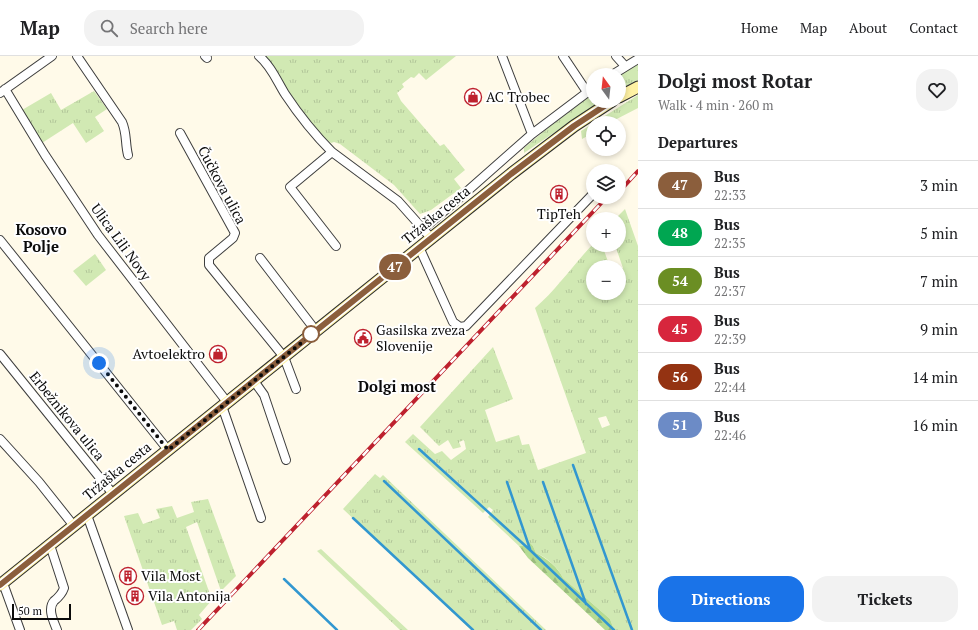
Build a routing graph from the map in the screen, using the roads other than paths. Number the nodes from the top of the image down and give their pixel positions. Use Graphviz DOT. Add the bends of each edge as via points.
graph roads {
  1 [pos="52,56"];
  2 [pos="77,56"];
  3 [pos="259,56"];
  4 [pos="502,56"];
  5 [pos="563,56"];
  6 [pos="616,56"];
  7 [pos="638,59"];
  8 [pos="625,66"];
  9 [pos="622,68"];
  10 [pos="586,85"];
  11 [pos="638,87"];
  12 [pos="3,91"];
  13 [pos="586,93"];
  14 [pos="626,93"];
  15 [pos="602,108"];
  16 [pos="180,133"];
  17 [pos="532,134"];
  18 [pos="332,152"];
  19 [pos="128,155"];
  20 [pos="586,201"];
  21 [pos="424,228"];
  22 [pos="432,238"];
  23 [pos="0,240"];
  24 [pos="336,246"];
  25 [pos="419,247"];
  26 [pos="260,258"];
  27 [pos="316,331"];
  28 [pos="0,354"];
  29 [pos="284,357"];
  30 [pos="254,381"];
  31 [pos="296,388"];
  32 [pos="225,404"];
  33 [pos="0,439"];
  34 [pos="168,450"];
  35 [pos="286,460"];
  36 [pos="113,494"];
  37 [pos="87,515"];
  38 [pos="261,518"];
  39 [pos="74,526"];
  40 [pos="50,545"];
  41 [pos="2,584"];
  42 [pos="20,630"];
  43 [pos="57,630"];
  44 [pos="128,630"];
  1 -- 12 [label="street, Ulica Lili Novy"];
  2 -- 19 [label="street" via="122,122 126,132"];
  3 -- 18 [label="street" via="306,123"];
  4 -- 17 [label="street"];
  5 -- 10 [label="street"];
  6 -- 8 [label="street"];
  7 -- 8 [label="street"];
  8 -- 9 [label="street"];
  11 -- 14 [label="main road"];
  12 -- 32 [label="street, Ulica Lili Novy" via="98,235"];
  13 -- 17 [label="street"];
  15 -- 22 [label="main road, Tržaška cesta" via="556,139"];
  16 -- 29 [label="street, Čučkova ulica" via="235,233 233,238 209,258 208,265"];
  17 -- 21 [label="street"];
  18 -- 21 [label="street" via="398,201"];
  18 -- 24 [label="street" via="290,187"];
  20 -- 25 [label="street" via="466,326 460,327 453,322"];
  21 -- 22 [label="street"];
  22 -- 25 [label="main road, Tržaška cesta"];
  23 -- 34 [label="street"];
  25 -- 27 [label="main road, Tržaška cesta"];
  26 -- 27 [label="street"];
  27 -- 29 [label="main road, Tržaška cesta"];
  28 -- 36 [label="street, Erbežnikova ulica"];
  29 -- 30 [label="main road, Tržaška cesta"];
  29 -- 31 [label="street"];
  30 -- 32 [label="main road, Tržaška cesta"];
  30 -- 35 [label="street" via="264,395"];
  32 -- 34 [label="main road, Tržaška cesta"];
  32 -- 38 [label="street"];
  33 -- 39 [label="street"];
  34 -- 36 [label="main road, Tržaška cesta"];
  36 -- 37 [label="main road, Tržaška cesta"];
  37 -- 39 [label="main road, Tržaška cesta"];
  37 -- 44 [label="street, Tržaška cesta"];
  39 -- 40 [label="main road, Tržaška cesta"];
  40 -- 41 [label="main road, Tržaška cesta"];
  40 -- 43 [label="street" via="64,588 51,608"];
  41 -- 42 [label="street"];
}
